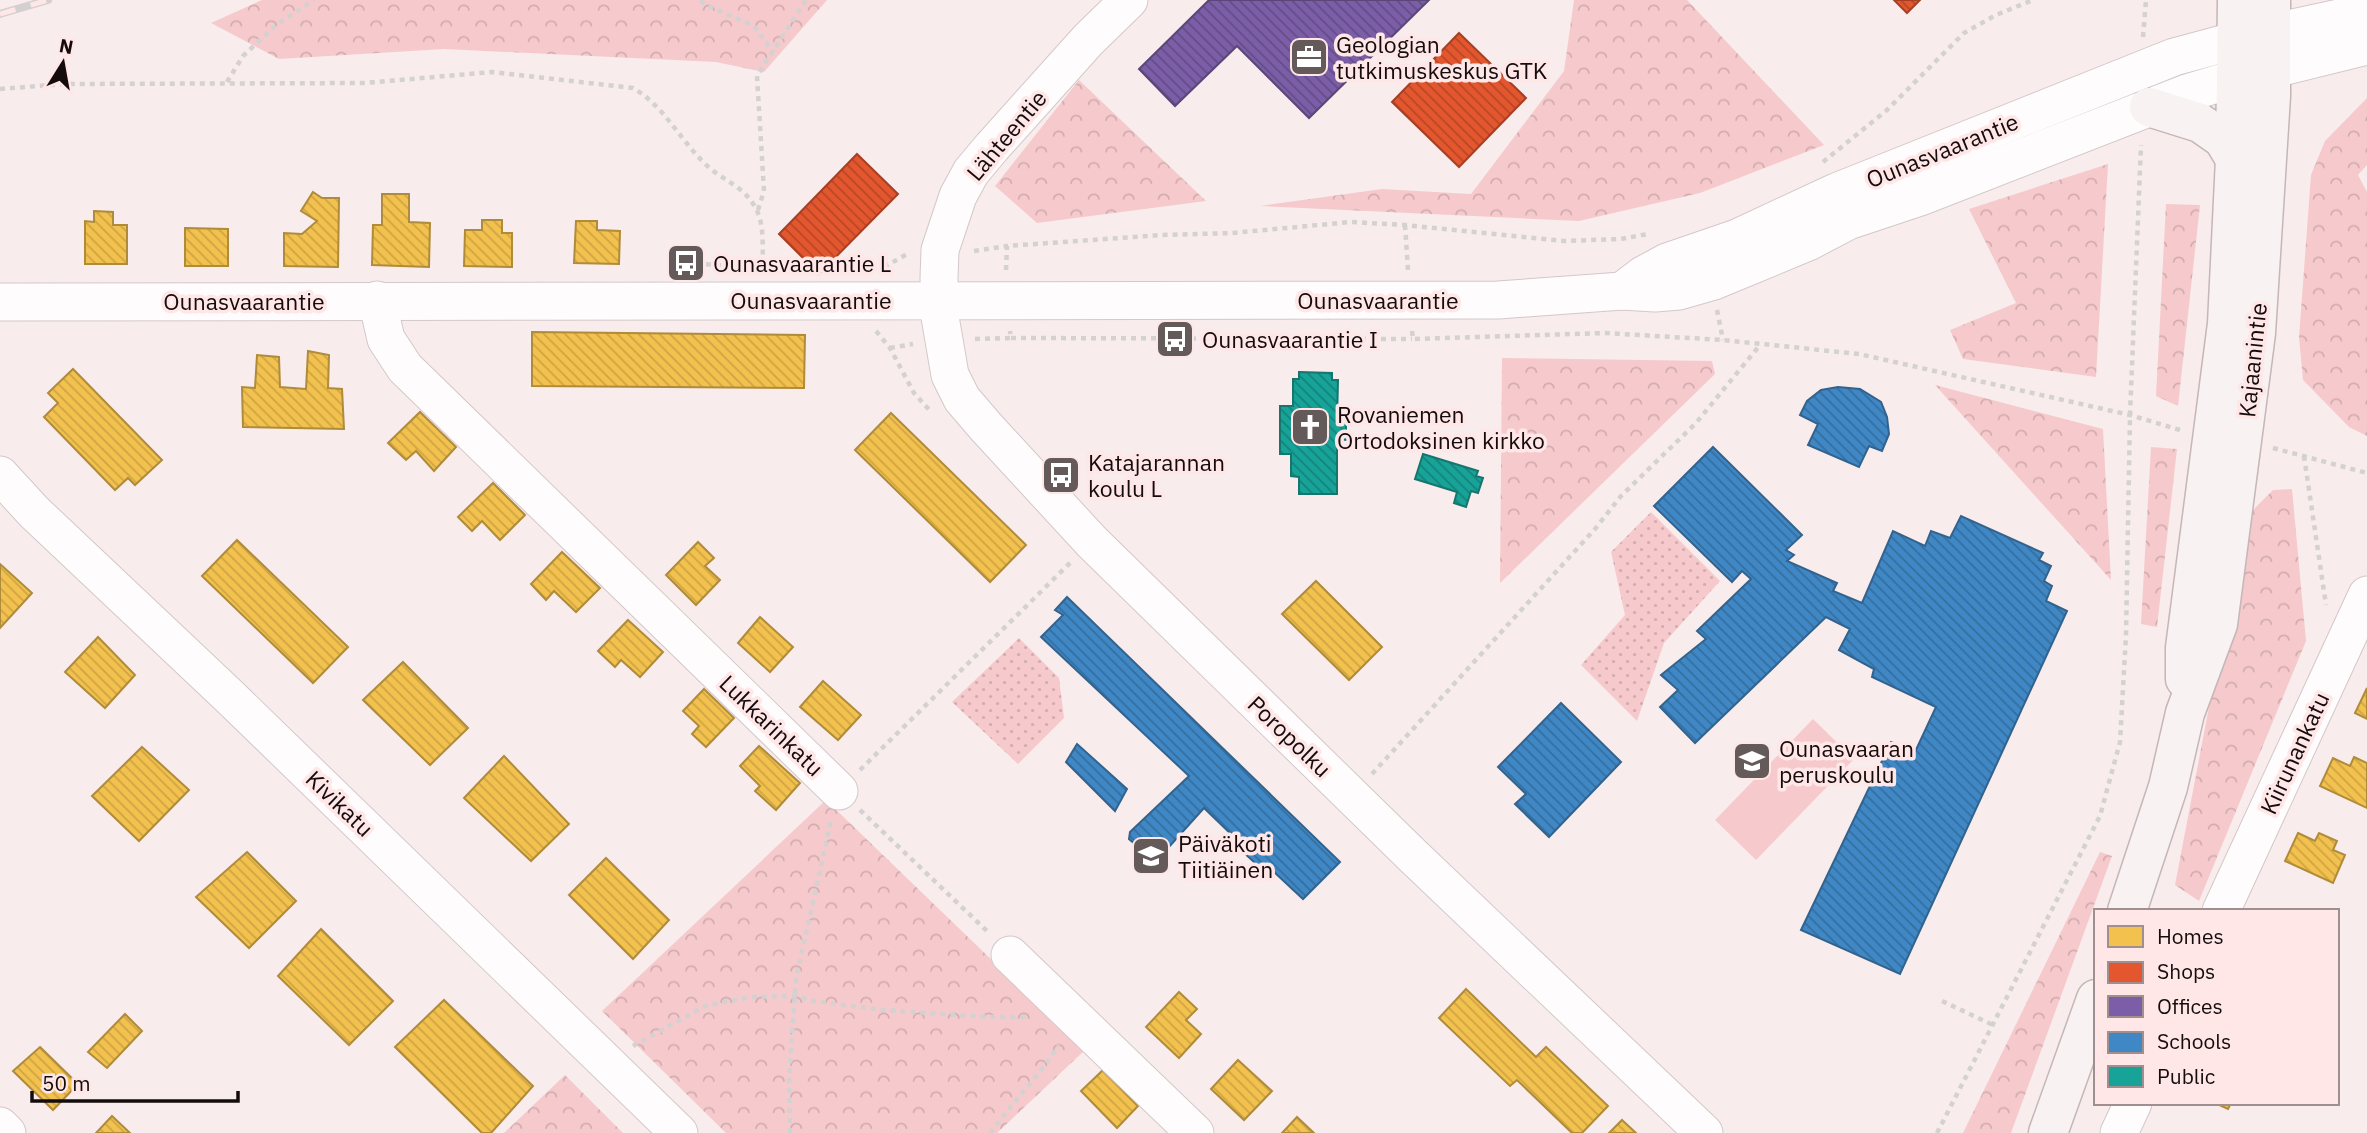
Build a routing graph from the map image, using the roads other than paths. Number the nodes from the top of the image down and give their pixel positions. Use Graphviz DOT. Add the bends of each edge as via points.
graph roads {
  1 [pos="1129,0"];
  2 [pos="2237,0"];
  3 [pos="2367,12"];
  4 [pos="2260,24"];
  5 [pos="2367,46"];
  6 [pos="2255,74"];
  7 [pos="2146,122"];
  8 [pos="2235,159"];
  9 [pos="1622,291"];
  10 [pos="940,299"];
  11 [pos="377,300"];
  12 [pos="0,302"];
  13 [pos="0,475"];
  14 [pos="2367,595"];
  15 [pos="2185,713"];
  16 [pos="839,791"];
  17 [pos="2128,909"];
  18 [pos="2222,909"];
  19 [pos="1010,955"];
  20 [pos="2094,1005"];
  21 [pos="2132,1105"];
  22 [pos="0,1126"];
  23 [pos="7,1133"];
  24 [pos="679,1133"];
  25 [pos="1195,1133"];
  26 [pos="1704,1133"];
  27 [pos="2048,1133"];
  28 [pos="2119,1133"];
  1 -- 10 [label="street, Lähteentie" via="971,172 940,250"];
  2 -- 4 [label="main road, Kajaanintie"];
  3 -- 4 [label="street, Ounasvaarantie"];
  4 -- 6 [label="main road, Kajaanintie"];
  4 -- 9 [label="street, Ounasvaarantie" via="1836,191 1737,238 1667,262"];
  5 -- 6 [label="street, Ounasvaarantie"];
  6 -- 7 [label="street, Ounasvaarantie"];
  6 -- 8 [label="main road, Kajaanintie"];
  6 -- 15 [label="main road, Kajaanintie" via="2257,319 2218,624"];
  7 -- 8 [label="main road" via="2200,122 2223,139"];
  7 -- 9 [label="street, Ounasvaarantie" via="1848,221 1714,281 1655,293"];
  8 -- 15 [label="main road, Kajaanintie" via="2227,324 2185,648"];
  9 -- 10 [label="street, Ounasvaarantie" via="1498,300"];
  10 -- 11 [label="street, Ounasvaarantie"];
  10 -- 26 [label="street, Poropolku" via="950,375 962,399 1091,542"];
  11 -- 12 [label="street, Ounasvaarantie"];
  11 -- 16 [label="street, Lukkarinkatu" via="386,340 405,368"];
  13 -- 24 [label="street, Kivikatu"];
  14 -- 18 [label="street, Kiirunankatu"];
  15 -- 17 [label="main road, Kajaanintie" via="2168,787"];
  19 -- 25 [label="street"];
  20 -- 27 [label="main road"];
  21 -- 28 [label="street"];
  22 -- 23 [label="street"];
}
